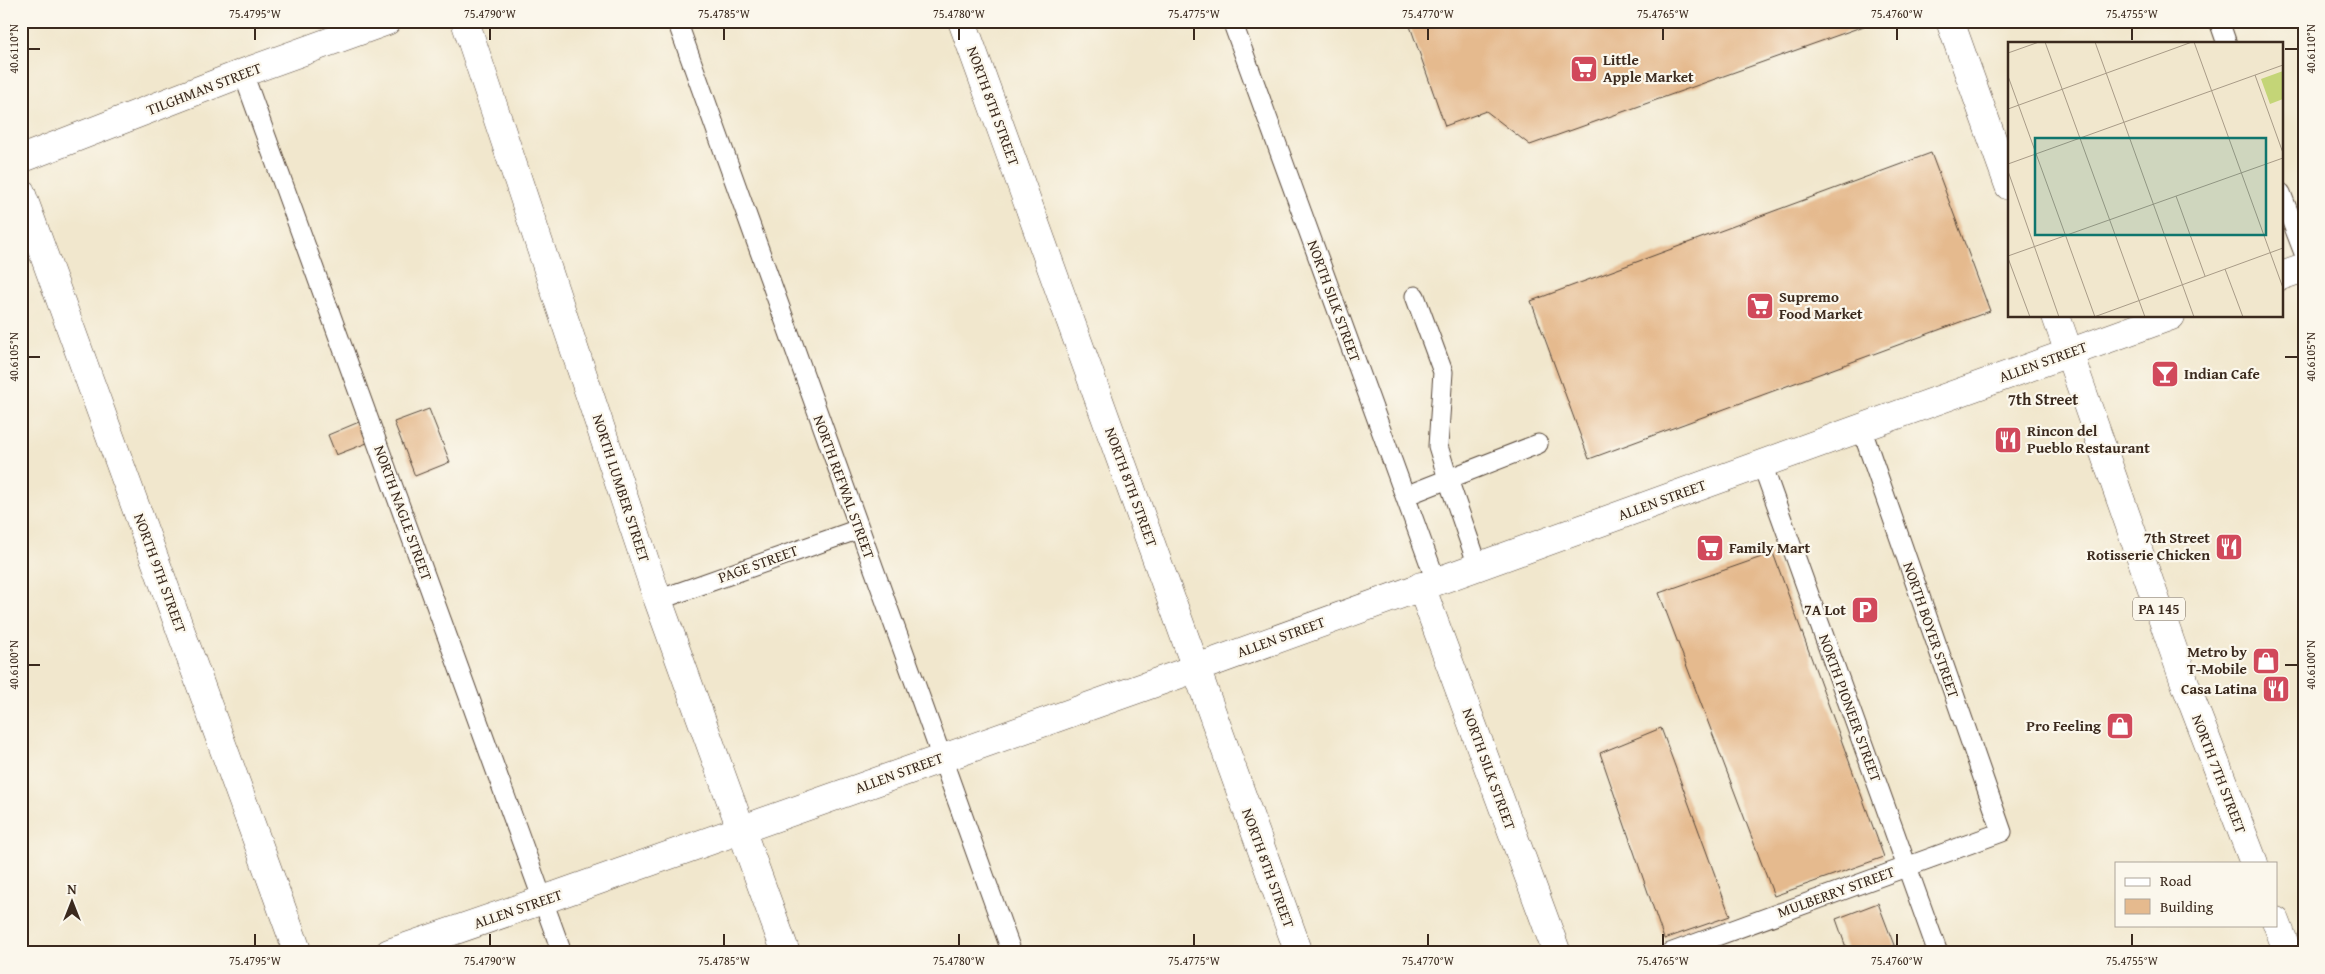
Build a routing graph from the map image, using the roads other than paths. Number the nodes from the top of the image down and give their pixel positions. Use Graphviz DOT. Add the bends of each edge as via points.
graph roads {
  1 [pos="387,21"];
  2 [pos="465,21"];
  3 [pos="677,21"];
  4 [pos="962,21"];
  5 [pos="1232,21"];
  6 [pos="1950,21"];
  7 [pos="2219,21"];
  8 [pos="2226,42"];
  9 [pos="243,73"];
  10 [pos="21,159"];
  11 [pos="2008,183"];
  12 [pos="21,192"];
  13 [pos="2282,196"];
  14 [pos="2304,253"];
  15 [pos="2304,268"];
  16 [pos="2282,276"];
  17 [pos="1415,296"];
  18 [pos="2057,318"];
  19 [pos="2166,318"];
  20 [pos="2070,353"];
  21 [pos="1862,427"];
  22 [pos="1538,444"];
  23 [pos="1762,464"];
  24 [pos="1448,479"];
  25 [pos="1405,496"];
  26 [pos="859,529"];
  27 [pos="1478,566"];
  28 [pos="1428,583"];
  29 [pos="658,600"];
  30 [pos="1197,668"];
  31 [pos="941,758"];
  32 [pos="740,830"];
  33 [pos="2002,832"];
  34 [pos="2254,862"];
  35 [pos="1906,867"];
  36 [pos="543,900"];
  37 [pos="2278,926"];
  38 [pos="298,953"];
  39 [pos="389,953"];
  40 [pos="562,953"];
  41 [pos="786,953"];
  42 [pos="1012,953"];
  43 [pos="1299,953"];
  44 [pos="1557,953"];
  45 [pos="1670,953"];
  46 [pos="1938,953"];
  47 [pos="2288,953"];
  1 -- 9 [label="street, TILGHMAN STREET"];
  2 -- 29 [label="street, NORTH LUMBER STREET"];
  3 -- 26 [label="lane, NORTH REFWAL STREET"];
  4 -- 30 [label="street, NORTH 8TH STREET"];
  5 -- 25 [label="lane, NORTH SILK STREET"];
  6 -- 11 [label="street"];
  7 -- 8 [label="lane"];
  9 -- 10 [label="street, TILGHMAN STREET"];
  9 -- 36 [label="lane, NORTH NAGLE STREET"];
  12 -- 38 [label="street, NORTH 9TH STREET"];
  13 -- 14 [label="lane"];
  15 -- 16 [label="street"];
  17 -- 24 [label="lane" via="1443,372 1438,446"];
  18 -- 20 [label="street, NORTH 7TH STREET / PA 145"];
  19 -- 20 [label="street, ALLEN STREET"];
  20 -- 21 [label="street, ALLEN STREET"];
  20 -- 34 [label="street, NORTH 7TH STREET / PA 145" via="2186,686"];
  21 -- 23 [label="street, ALLEN STREET"];
  21 -- 33 [label="lane, NORTH BOYER STREET"];
  22 -- 24 [label="lane"];
  23 -- 27 [label="street, ALLEN STREET"];
  23 -- 35 [label="lane, NORTH PIONEER STREET"];
  24 -- 25 [label="lane"];
  24 -- 27 [label="lane"];
  25 -- 28 [label="lane, NORTH SILK STREET"];
  26 -- 29 [label="lane, PAGE STREET"];
  26 -- 31 [label="lane, NORTH REFWAL STREET"];
  27 -- 28 [label="street, ALLEN STREET"];
  28 -- 30 [label="street, ALLEN STREET"];
  28 -- 44 [label="street, NORTH SILK STREET"];
  29 -- 32 [label="street, NORTH LUMBER STREET"];
  30 -- 31 [label="street, ALLEN STREET"];
  30 -- 43 [label="street, NORTH 8TH STREET"];
  31 -- 32 [label="street, ALLEN STREET"];
  31 -- 42 [label="lane, NORTH REFWAL STREET"];
  32 -- 36 [label="street, ALLEN STREET"];
  32 -- 41 [label="street, NORTH LUMBER STREET"];
  33 -- 35 [label="lane, MULBERRY STREET"];
  35 -- 45 [label="lane, MULBERRY STREET"];
  35 -- 46 [label="lane, NORTH PIONEER STREET"];
  36 -- 39 [label="street, ALLEN STREET"];
  36 -- 40 [label="lane, NORTH NAGLE STREET"];
  37 -- 47 [label="street"];
}
